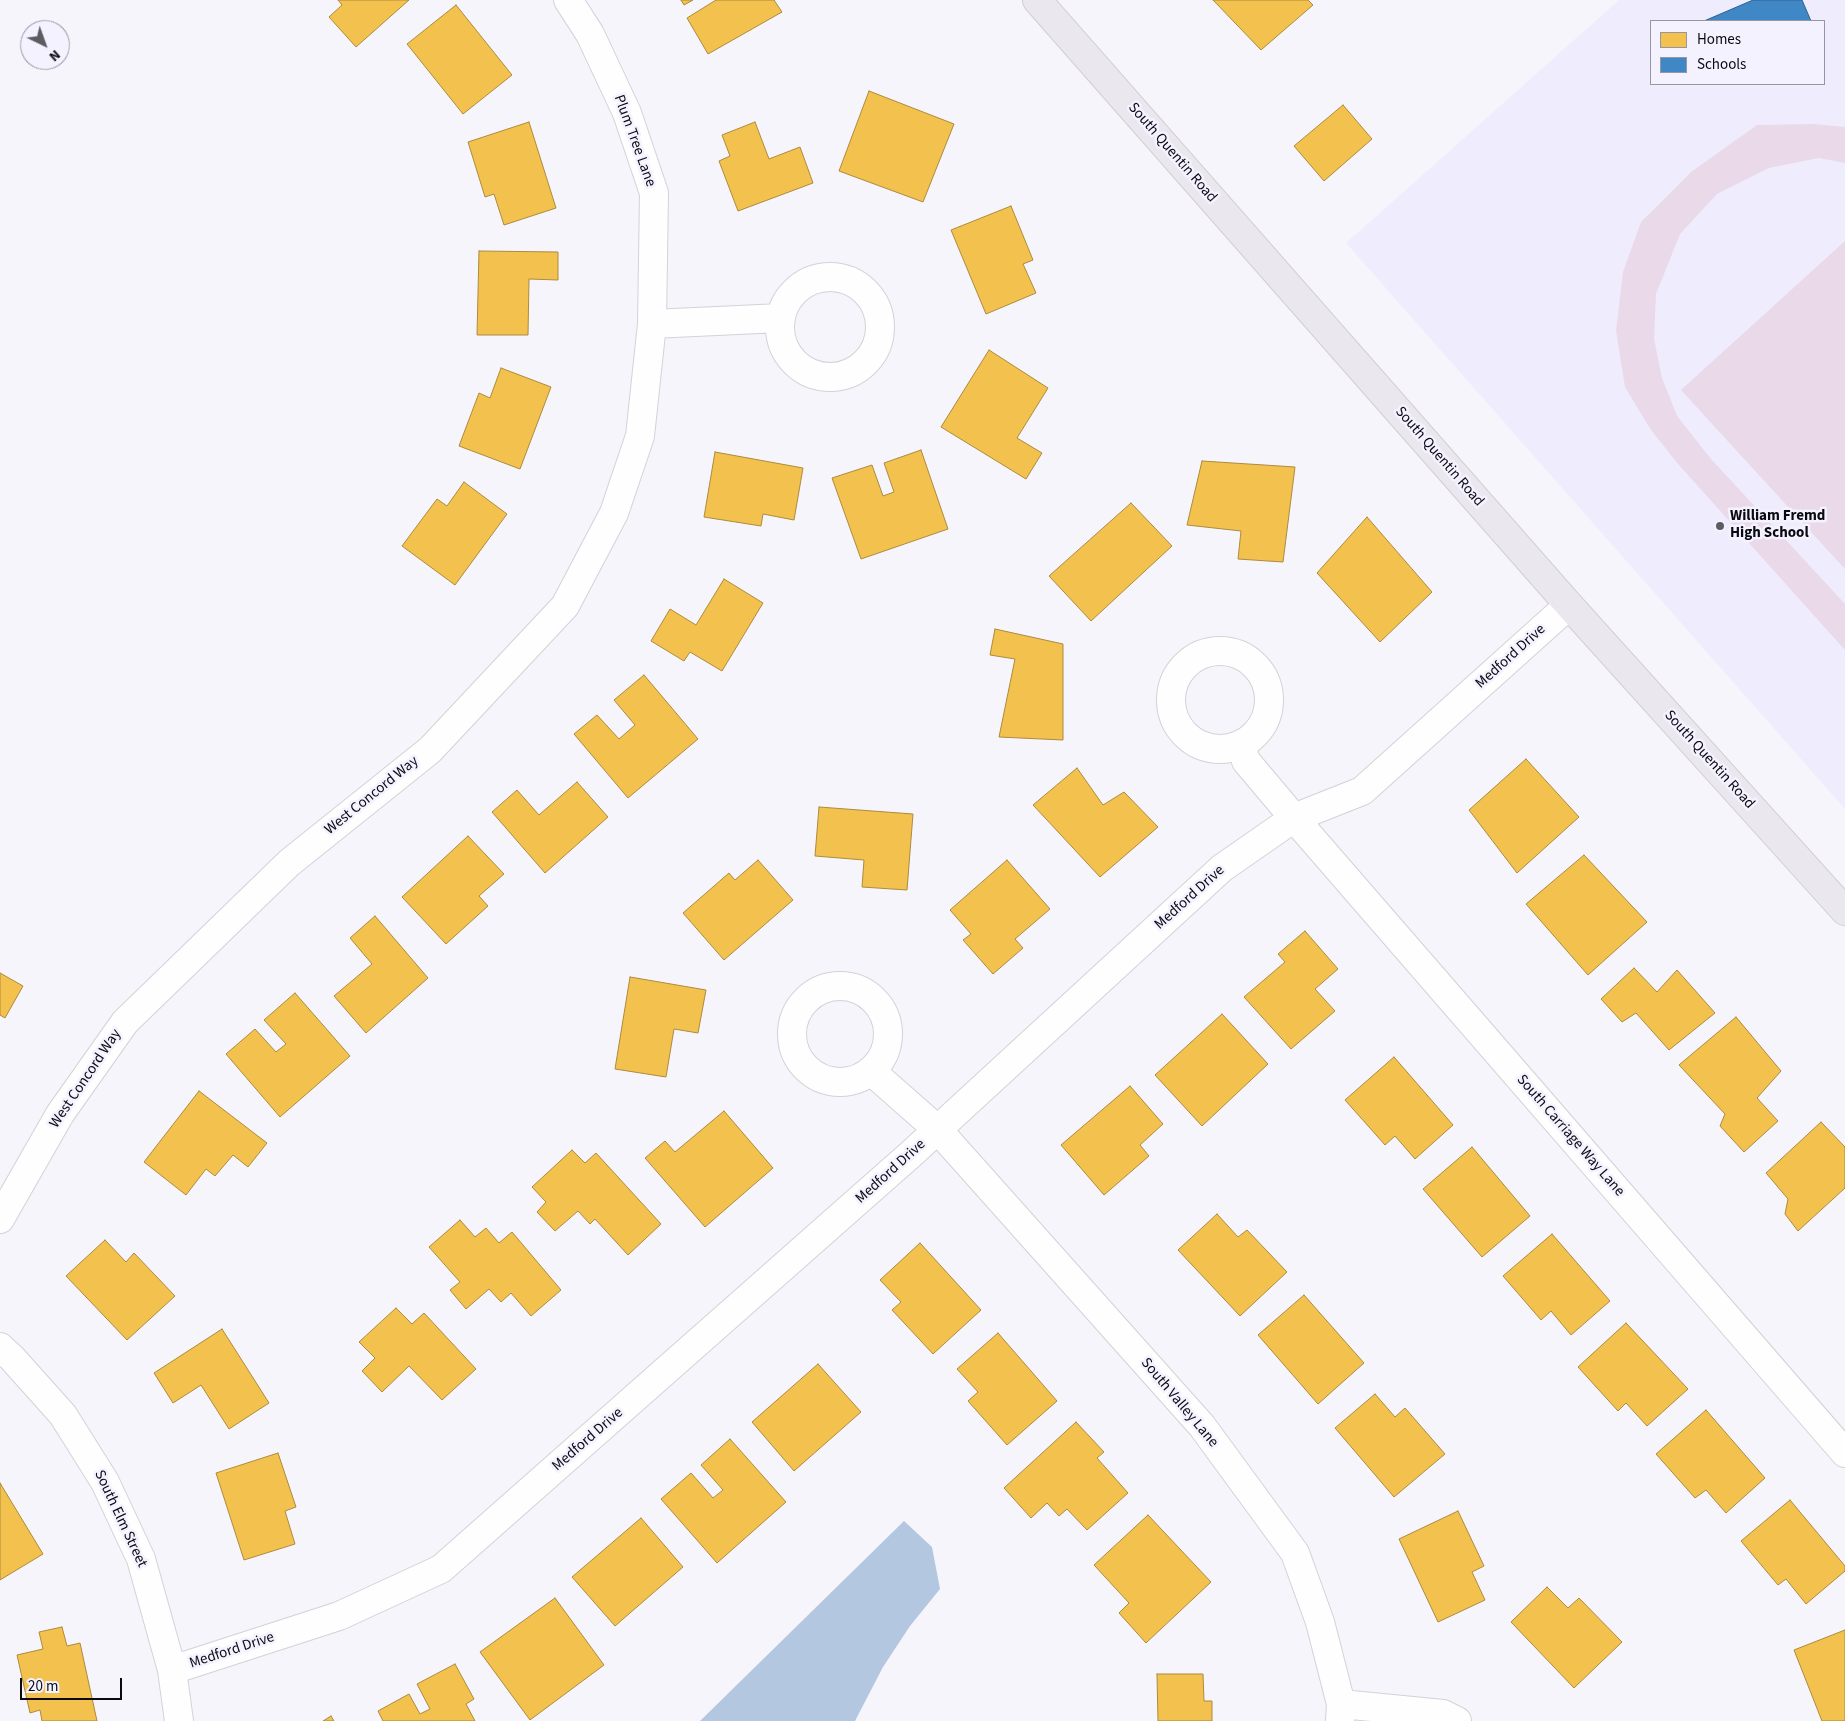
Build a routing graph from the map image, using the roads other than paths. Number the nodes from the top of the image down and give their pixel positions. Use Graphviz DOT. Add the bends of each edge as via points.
graph roads {
  1 [pos="568,0"];
  2 [pos="1037,0"];
  3 [pos="781,318"];
  4 [pos="652,324"];
  5 [pos="1569,605"];
  6 [pos="1241,744"];
  7 [pos="1294,818"];
  8 [pos="1845,911"];
  9 [pos="871,1072"];
  10 [pos="938,1130"];
  11 [pos="0,1220"];
  12 [pos="0,1347"];
  13 [pos="1845,1453"];
  14 [pos="172,1670"];
  15 [pos="1340,1712"];
  16 [pos="179,1721"];
  17 [pos="1457,1721"];
  1 -- 4 [label="street, Plum Tree Lane" via="590,34 626,113 654,193"];
  2 -- 5 [label="main road, South Quentin Road"];
  3 -- 4 [label="street"];
  4 -- 11 [label="street, West Concord Way" via="640,436 614,513 565,606 430,750 289,862 125,1022 60,1114"];
  5 -- 7 [label="street, Medford Drive" via="1362,791"];
  5 -- 8 [label="main road, South Quentin Road"];
  6 -- 7 [label="street, South Carriage Way Lane" via="1246,761"];
  7 -- 10 [label="street, Medford Drive" via="1222,868"];
  7 -- 13 [label="street, South Carriage Way Lane"];
  9 -- 10 [label="street, South Valley Lane"];
  10 -- 14 [label="street, Medford Drive" via="441,1569 339,1616"];
  10 -- 15 [label="street, South Valley Lane" via="1202,1426 1295,1553 1320,1622"];
  12 -- 14 [label="street, South Elm Street" via="63,1415 105,1482 141,1559"];
  14 -- 16 [label="street, South Elm Street"];
  15 -- 17 [label="street" via="1443,1714"];
}
